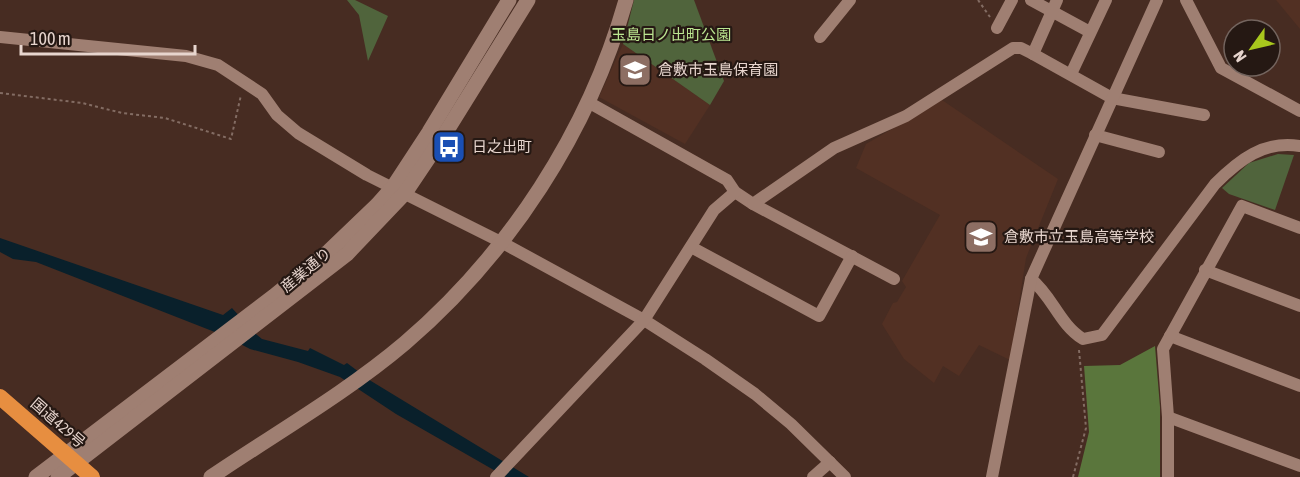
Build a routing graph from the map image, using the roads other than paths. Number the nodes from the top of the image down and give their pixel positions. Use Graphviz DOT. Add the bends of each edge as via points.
graph roads {
  1 [pos="509,0"];
  2 [pos="528,0"];
  3 [pos="626,0"];
  4 [pos="850,0"];
  5 [pos="1012,0"];
  6 [pos="1031,0"];
  7 [pos="1106,0"];
  8 [pos="1157,0"];
  9 [pos="1186,0"];
  10 [pos="1055,6"];
  11 [pos="998,28"];
  12 [pos="1090,32"];
  13 [pos="0,37"];
  14 [pos="820,38"];
  15 [pos="1033,54"];
  16 [pos="1071,74"];
  17 [pos="1112,98"];
  18 [pos="588,102"];
  19 [pos="1300,111"];
  20 [pos="1204,115"];
  21 [pos="1095,135"];
  22 [pos="1300,146"];
  23 [pos="1160,153"];
  24 [pos="399,190"];
  25 [pos="735,192"];
  26 [pos="753,204"];
  27 [pos="1300,228"];
  28 [pos="501,242"];
  29 [pos="691,247"];
  30 [pos="852,256"];
  31 [pos="1205,270"];
  32 [pos="894,279"];
  33 [pos="1030,279"];
  34 [pos="1300,306"];
  35 [pos="644,320"];
  36 [pos="1170,336"];
  37 [pos="1300,387"];
  38 [pos="0,397"];
  39 [pos="1168,417"];
  40 [pos="71,459"];
  41 [pos="1300,466"];
  42 [pos="837,472"];
  43 [pos="498,475"];
  44 [pos="36,477"];
  45 [pos="58,477"];
  46 [pos="92,477"];
  47 [pos="211,477"];
  48 [pos="813,477"];
  49 [pos="992,477"];
  50 [pos="1168,477"];
  1 -- 24 [label="street, 産業通り"];
  2 -- 24 [label="street, 産業通り" via="446,132"];
  3 -- 18 [label="street"];
  4 -- 14 [label="street"];
  5 -- 11 [label="street"];
  6 -- 10 [label="street"];
  7 -- 12 [label="street"];
  8 -- 17 [label="street"];
  9 -- 19 [label="street" via="1221,68"];
  10 -- 12 [label="street"];
  10 -- 15 [label="street"];
  12 -- 16 [label="street"];
  13 -- 24 [label="street" via="186,56 218,65 262,94 277,115 298,133"];
  15 -- 16 [label="street"];
  15 -- 26 [label="street" via="1021,48 1008,51 906,116 834,148"];
  16 -- 17 [label="street"];
  17 -- 20 [label="street"];
  17 -- 21 [label="street"];
  18 -- 25 [label="street" via="727,180"];
  18 -- 28 [label="street" via="537,192"];
  21 -- 23 [label="street"];
  21 -- 33 [label="street"];
  22 -- 33 [label="street" via="1266,147 1248,154 1215,184 1102,335 1083,339 1069,330 1045,290"];
  24 -- 28 [label="street"];
  24 -- 40 [label="street, 産業通り" via="246,325"];
  25 -- 26 [label="street"];
  25 -- 29 [label="street" via="714,210"];
  26 -- 30 [label="street"];
  27 -- 31 [label="street" via="1242,206"];
  28 -- 35 [label="street"];
  28 -- 47 [label="street" via="451,300 404,344"];
  29 -- 30 [label="street" via="819,316"];
  29 -- 35 [label="street"];
  30 -- 32 [label="street"];
  31 -- 34 [label="street"];
  31 -- 36 [label="street"];
  33 -- 49 [label="street"];
  35 -- 42 [label="street" via="755,394 791,424"];
  35 -- 43 [label="street"];
  36 -- 37 [label="street"];
  36 -- 39 [label="street" via="1162,349"];
  38 -- 40 [label="highway, 国道429号"];
  39 -- 41 [label="street"];
  39 -- 50 [label="street"];
  40 -- 44 [label="street, 産業通り"];
  40 -- 45 [label="street, 産業通り"];
  40 -- 46 [label="highway, 国道429号"];
  42 -- 48 [label="street"];
}
